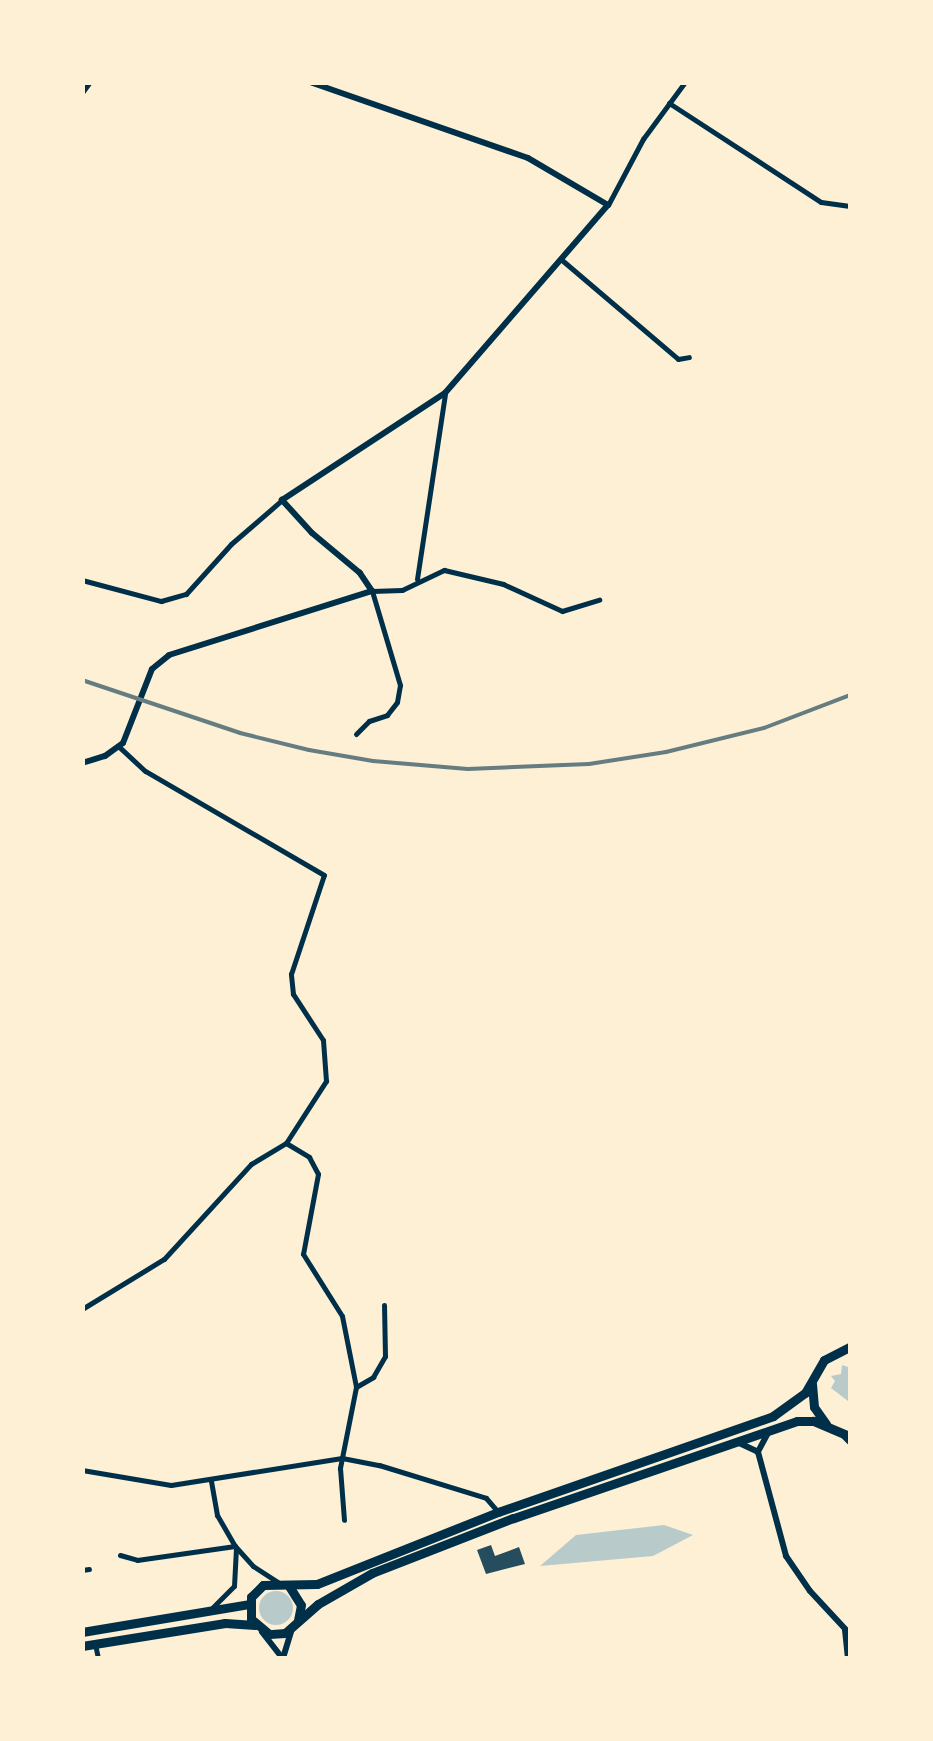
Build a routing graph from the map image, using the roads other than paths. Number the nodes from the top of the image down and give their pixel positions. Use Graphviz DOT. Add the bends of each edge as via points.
graph roads {
  1 [pos="90,82"];
  2 [pos="684,82"];
  3 [pos="314,83"];
  4 [pos="82,92"];
  5 [pos="670,103"];
  6 [pos="608,205"];
  7 [pos="850,206"];
  8 [pos="563,261"];
  9 [pos="689,357"];
  10 [pos="446,393"];
  11 [pos="282,500"];
  12 [pos="416,579"];
  13 [pos="82,580"];
  14 [pos="372,591"];
  15 [pos="599,600"];
  16 [pos="356,734"];
  17 [pos="119,746"];
  18 [pos="82,763"];
  19 [pos="286,1143"];
  20 [pos="384,1305"];
  21 [pos="82,1309"];
  22 [pos="849,1345"];
  23 [pos="812,1381"];
  24 [pos="356,1387"];
  25 [pos="829,1428"];
  26 [pos="770,1430"];
  27 [pos="849,1437"];
  28 [pos="737,1442"];
  29 [pos="758,1452"];
  30 [pos="342,1458"];
  31 [pos="82,1470"];
  32 [pos="210,1481"];
  33 [pos="498,1512"];
  34 [pos="344,1520"];
  35 [pos="235,1546"];
  36 [pos="120,1555"];
  37 [pos="283,1583"];
  38 [pos="249,1604"];
  39 [pos="208,1611"];
  40 [pos="295,1625"];
  41 [pos="258,1628"];
  42 [pos="848,1631"];
  43 [pos="82,1632"];
  44 [pos="95,1644"];
  45 [pos="82,1646"];
  46 [pos="849,1653"];
  47 [pos="98,1658"];
  48 [pos="282,1658"];
  1 -- 4 [label="street"];
  2 -- 5 [label="street"];
  3 -- 6 [label="street" via="528,158"];
  5 -- 6 [label="street"];
  5 -- 7 [label="street" via="821,202"];
  6 -- 8 [label="street"];
  8 -- 9 [label="street" via="678,359"];
  8 -- 10 [label="street"];
  10 -- 11 [label="street"];
  10 -- 12 [label="street"];
  11 -- 13 [label="street" via="186,594 161,601"];
  11 -- 14 [label="street"];
  12 -- 14 [label="street" via="402,590"];
  12 -- 15 [label="street" via="444,570 471,573 562,611"];
  14 -- 16 [label="street" via="400,685 386,715"];
  14 -- 17 [label="street" via="169,655 152,669"];
  17 -- 18 [label="street"];
  17 -- 19 [label="street" via="145,771 324,875 290,974 293,994 322,1040 326,1082"];
  19 -- 21 [label="street" via="252,1164 164,1259"];
  19 -- 24 [label="street" via="309,1157 318,1174 303,1254 342,1316"];
  20 -- 24 [label="street" via="385,1356 373,1377"];
  22 -- 23 [label="main road" via="824,1360"];
  23 -- 25 [label="main road" via="814,1407"];
  23 -- 33 [label="main road" via="773,1416"];
  24 -- 30 [label="street"];
  25 -- 26 [label="main road" via="805,1420"];
  25 -- 27 [label="main road"];
  26 -- 28 [label="main road"];
  26 -- 29 [label="street"];
  28 -- 29 [label="street"];
  28 -- 40 [label="main road" via="372,1574 325,1599"];
  29 -- 42 [label="street" via="786,1556"];
  30 -- 32 [label="street"];
  30 -- 33 [label="street" via="486,1498"];
  30 -- 34 [label="street"];
  31 -- 32 [label="street" via="154,1485"];
  32 -- 35 [label="street" via="217,1515"];
  33 -- 37 [label="main road" via="317,1584"];
  35 -- 36 [label="street" via="137,1560"];
  35 -- 37 [label="street"];
  35 -- 39 [label="street" via="234,1586"];
  37 -- 38 [label="main road" via="262,1585"];
  37 -- 40 [label="main road" via="302,1605"];
  38 -- 39 [label="main road"];
  38 -- 41 [label="main road"];
  39 -- 43 [label="main road"];
  40 -- 41 [label="main road" via="277,1634"];
  40 -- 48 [label="street"];
  41 -- 44 [label="main road" via="225,1623"];
  41 -- 48 [label="street"];
  42 -- 46 [label="street"];
  44 -- 45 [label="main road"];
  44 -- 47 [label="street"];
}
